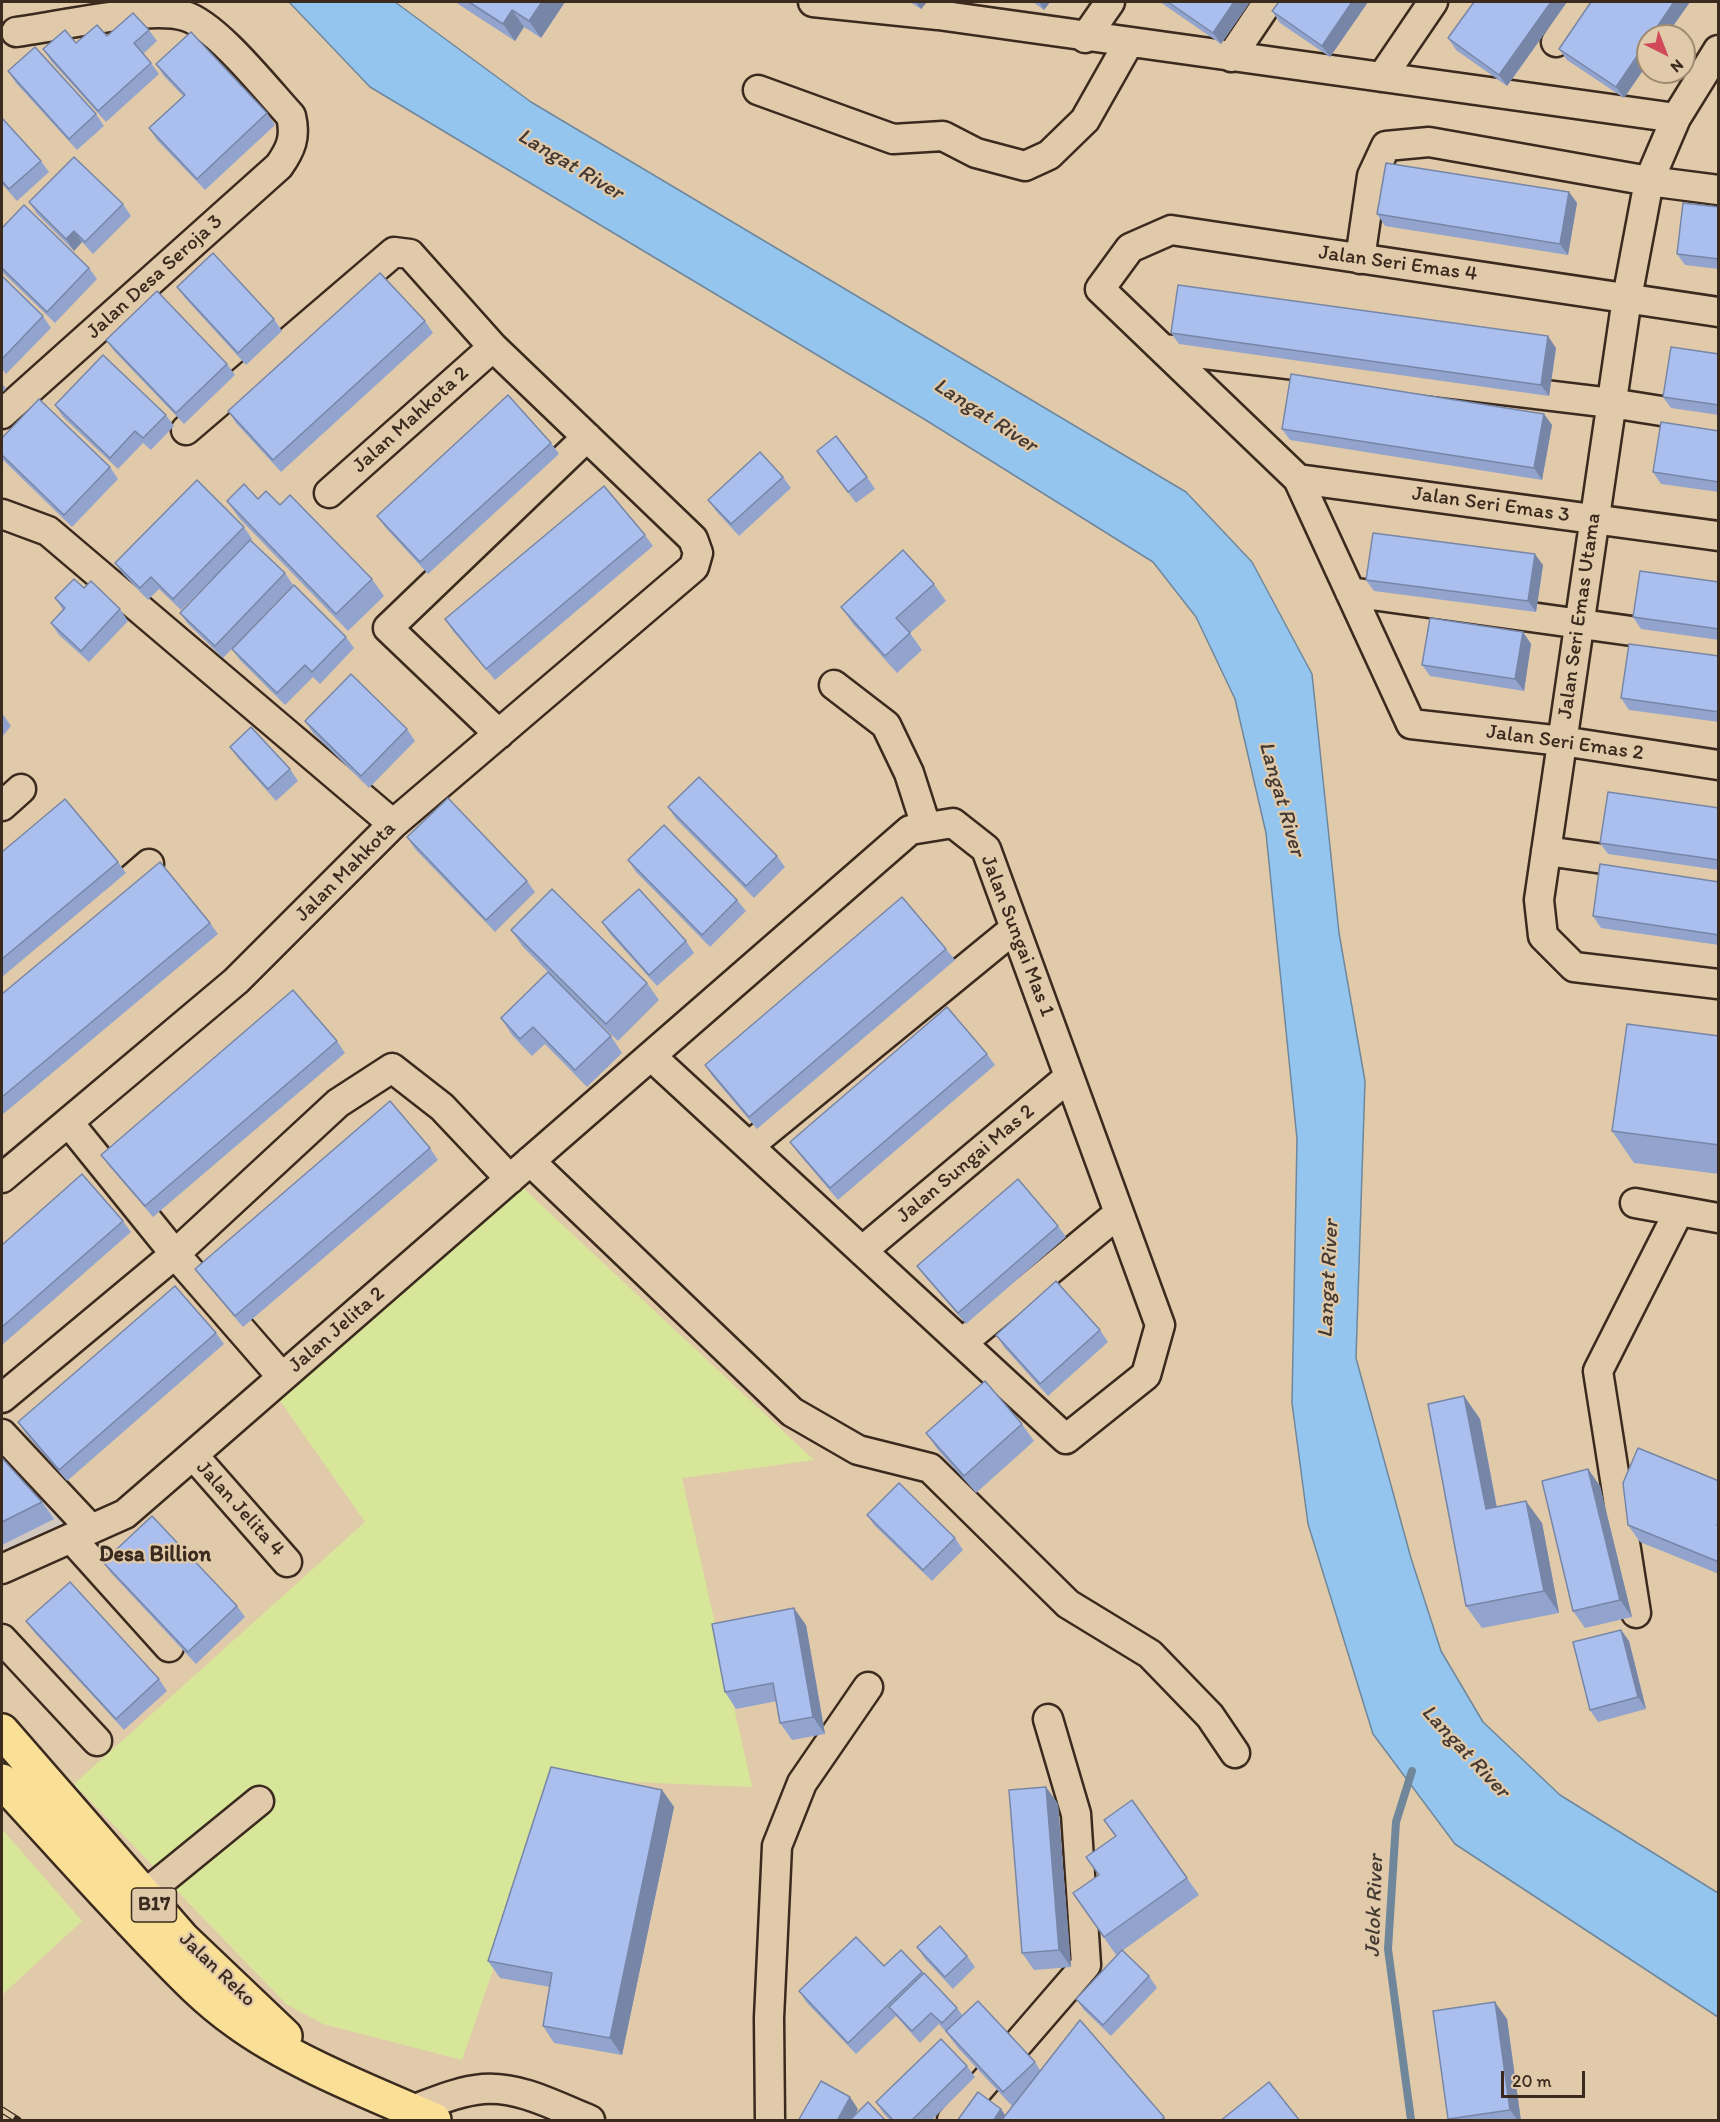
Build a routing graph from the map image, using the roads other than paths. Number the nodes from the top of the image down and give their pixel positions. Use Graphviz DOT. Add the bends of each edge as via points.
graph roads {
  1 [pos="813,2"];
  2 [pos="1110,2"];
  3 [pos="1268,2"];
  4 [pos="1433,2"];
  5 [pos="1583,2"];
  6 [pos="943,8"];
  7 [pos="186,9"];
  8 [pos="16,32"];
  9 [pos="1085,38"];
  10 [pos="1556,42"];
  11 [pos="1128,44"];
  12 [pos="1719,50"];
  13 [pos="1231,57"];
  14 [pos="1382,77"];
  15 [pos="758,90"];
  16 [pos="1676,118"];
  17 [pos="1649,181"];
  18 [pos="1719,190"];
  19 [pos="1360,259"];
  20 [pos="1627,298"];
  21 [pos="1719,312"];
  22 [pos="493,347"];
  23 [pos="1163,349"];
  24 [pos="1611,403"];
  25 [pos="2,414"];
  26 [pos="1719,420"];
  27 [pos="186,430"];
  28 [pos="587,437"];
  29 [pos="1298,479"];
  30 [pos="329,493"];
  31 [pos="2,514"];
  32 [pos="1593,518"];
  33 [pos="1719,536"];
  34 [pos="1350,592"];
  35 [pos="1578,623"];
  36 [pos="1719,643"];
  37 [pos="834,685"];
  38 [pos="499,734"];
  39 [pos="1562,741"];
  40 [pos="1719,765"];
  41 [pos="393,824"];
  42 [pos="926,826"];
  43 [pos="1546,851"];
  44 [pos="149,864"];
  45 [pos="1719,874"];
  46 [pos="1014,929"];
  47 [pos="1719,984"];
  48 [pos="2,992"];
  49 [pos="651,1056"];
  50 [pos="1069,1077"];
  51 [pos="69,1123"];
  52 [pos="749,1146"];
  53 [pos="520,1170"];
  54 [pos="2,1178"];
  55 [pos="1635,1203"];
  56 [pos="1679,1211"];
  57 [pos="1119,1213"];
  58 [pos="1719,1218"];
  59 [pos="862,1251"];
  60 [pos="176,1254"];
  61 [pos="962,1343"];
  62 [pos="282,1377"];
  63 [pos="2,1398"];
  64 [pos="2,1434"];
  65 [pos="193,1455"];
  66 [pos="81,1534"];
  67 [pos="287,1562"];
  68 [pos="2,1569"];
  69 [pos="1636,1613"];
  70 [pos="2,1639"];
  71 [pos="169,1647"];
  72 [pos="868,1687"];
  73 [pos="1048,1719"];
  74 [pos="2,1731"];
  75 [pos="97,1741"];
  76 [pos="1235,1753"];
  77 [pos="2,1781"];
  78 [pos="259,1801"];
  79 [pos="144,1894"];
  80 [pos="319,2068"];
  81 [pos="423,2115"];
  82 [pos="590,2121"];
  83 [pos="770,2121"];
  84 [pos="952,2121"];
  1 -- 6 [label="street"];
  2 -- 9 [label="street"];
  3 -- 13 [label="street"];
  4 -- 14 [label="street"];
  5 -- 10 [label="street"];
  6 -- 9 [label="street"];
  7 -- 8 [label="street"];
  7 -- 25 [label="street, Jalan Desa Seroja 3" via="291,116 291,149 279,166"];
  9 -- 11 [label="street"];
  11 -- 13 [label="street"];
  11 -- 15 [label="street" via="1085,120 1049,155 1025,166 976,153 943,136 893,139"];
  12 -- 16 [label="street, Jalan Seri Emas Utama"];
  13 -- 14 [label="street"];
  14 -- 16 [label="street"];
  16 -- 17 [label="street, Jalan Seri Emas Utama"];
  17 -- 18 [label="street"];
  17 -- 19 [label="street" via="1429,142 1386,146 1372,176"];
  17 -- 20 [label="street, Jalan Seri Emas Utama"];
  19 -- 20 [label="street, Jalan Seri Emas 4"];
  19 -- 23 [label="street, Jalan Seri Emas 4" via="1171,230 1130,249 1100,289"];
  20 -- 21 [label="street, Jalan Seri Emas 4"];
  20 -- 24 [label="street, Jalan Seri Emas Utama"];
  22 -- 27 [label="street" via="410,255 394,252"];
  22 -- 28 [label="street"];
  22 -- 30 [label="street, Jalan Mahkota 2"];
  23 -- 24 [label="street"];
  23 -- 29 [label="street"];
  24 -- 26 [label="street"];
  24 -- 32 [label="street, Jalan Seri Emas Utama"];
  28 -- 38 [label="street" via="388,628"];
  28 -- 38 [label="street, Jalan Mahkota" via="693,539 698,553 694,567"];
  29 -- 32 [label="street, Jalan Seri Emas 3"];
  29 -- 34 [label="street"];
  31 -- 41 [label="street" via="48,531"];
  32 -- 33 [label="street, Jalan Seri Emas 3"];
  32 -- 35 [label="street, Jalan Seri Emas Utama"];
  34 -- 35 [label="street"];
  34 -- 39 [label="street, Jalan Seri Emas 2" via="1411,724"];
  35 -- 36 [label="street"];
  35 -- 39 [label="street, Jalan Seri Emas Utama"];
  37 -- 42 [label="street" via="886,725 909,773"];
  38 -- 41 [label="street, Jalan Mahkota"];
  39 -- 40 [label="street, Jalan Seri Emas 2"];
  39 -- 43 [label="street, Jalan Seri Emas Utama"];
  41 -- 51 [label="street, Jalan Mahkota" via="236,981"];
  42 -- 46 [label="street, Jalan Sungai Mas 1" via="953,823 986,849"];
  42 -- 49 [label="street, Jalan Sungai Mas 1" via="910,830"];
  43 -- 45 [label="street"];
  43 -- 47 [label="street, Jalan Seri Emas Utama" via="1539,900 1543,936 1574,967"];
  44 -- 48 [label="street"];
  46 -- 50 [label="street, Jalan Sungai Mas 1"];
  46 -- 52 [label="street"];
  49 -- 52 [label="street"];
  49 -- 53 [label="street, Jalan Jelita 2"];
  50 -- 57 [label="street, Jalan Sungai Mas 1"];
  50 -- 59 [label="street, Jalan Sungai Mas 2"];
  51 -- 54 [label="street, Jalan Mahkota"];
  51 -- 60 [label="street"];
  52 -- 59 [label="street"];
  53 -- 60 [label="street" via="392,1068 338,1103"];
  53 -- 62 [label="street, Jalan Jelita 2"];
  53 -- 76 [label="street" via="792,1412 858,1450 930,1468 1068,1604 1150,1654 1210,1716"];
  55 -- 56 [label="street"];
  56 -- 58 [label="street"];
  56 -- 69 [label="street" via="1598,1371"];
  57 -- 61 [label="street"];
  57 -- 61 [label="street, Jalan Sungai Mas 1" via="1160,1325 1146,1375 1066,1439"];
  59 -- 61 [label="street"];
  60 -- 62 [label="street"];
  60 -- 63 [label="street"];
  62 -- 65 [label="street, Jalan Jelita 2"];
  64 -- 66 [label="street"];
  65 -- 66 [label="street, Jalan Jelita 2" via="125,1514"];
  65 -- 67 [label="street, Jalan Jelita 4"];
  66 -- 68 [label="street, Jalan Jelita 2"];
  66 -- 71 [label="street"];
  70 -- 75 [label="street"];
  72 -- 83 [label="street" via="802,1783 777,1846 769,2018"];
  73 -- 84 [label="street" via="1076,1814 1086,1965"];
  74 -- 79 [label="main road, Jalan Reko / B17"];
  77 -- 80 [label="main road, Jalan Reko / B17" via="209,2001 237,2023"];
  78 -- 79 [label="street"];
  79 -- 80 [label="main road, Jalan Reko / B17" via="183,1939"];
  80 -- 81 [label="main road, Jalan Reko / B17"];
  81 -- 82 [label="street" via="484,2089 525,2094"];
}
